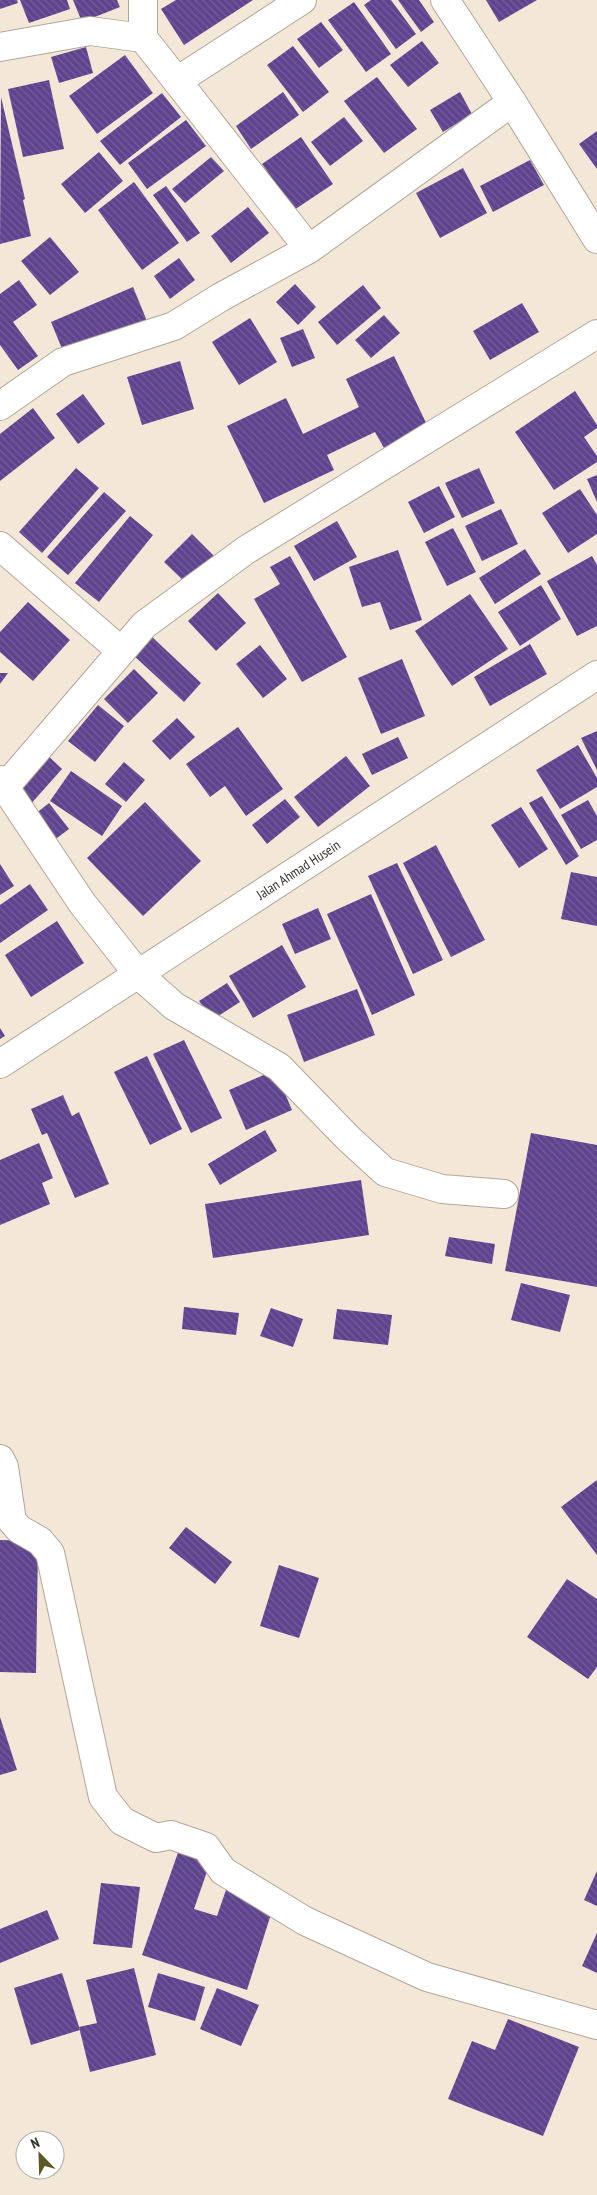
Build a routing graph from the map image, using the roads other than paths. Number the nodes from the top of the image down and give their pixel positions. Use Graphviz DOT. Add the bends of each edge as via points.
graph roads {
  1 [pos="143,0"];
  2 [pos="302,0"];
  3 [pos="445,0"];
  4 [pos="143,38"];
  5 [pos="0,47"];
  6 [pos="177,81"];
  7 [pos="512,102"];
  8 [pos="597,239"];
  9 [pos="309,249"];
  10 [pos="597,334"];
  11 [pos="0,406"];
  12 [pos="0,546"];
  13 [pos="122,651"];
  14 [pos="597,675"];
  15 [pos="2,783"];
  16 [pos="138,974"];
  17 [pos="0,1064"];
  18 [pos="504,1194"];
  19 [pos="0,1459"];
  20 [pos="597,2025"];
  1 -- 4 [label="street"];
  2 -- 6 [label="street"];
  3 -- 7 [label="street"];
  4 -- 5 [label="street" via="90,31"];
  4 -- 6 [label="street"];
  6 -- 9 [label="street"];
  7 -- 8 [label="street"];
  7 -- 9 [label="street"];
  9 -- 11 [label="street" via="174,326 63,362"];
  10 -- 13 [label="street" via="246,550 144,624"];
  12 -- 13 [label="street"];
  13 -- 15 [label="street"];
  14 -- 16 [label="street, Jalan Ahmad Husein"];
  15 -- 16 [label="street" via="82,903"];
  16 -- 17 [label="street, Jalan Ahmad Husein"];
  16 -- 18 [label="street" via="174,1006 278,1067 386,1172 442,1189"];
  19 -- 20 [label="street" via="12,1521 40,1541 50,1553 103,1797 122,1821 156,1838 171,1835 206,1847 223,1872 305,1922 427,1977"];
}
